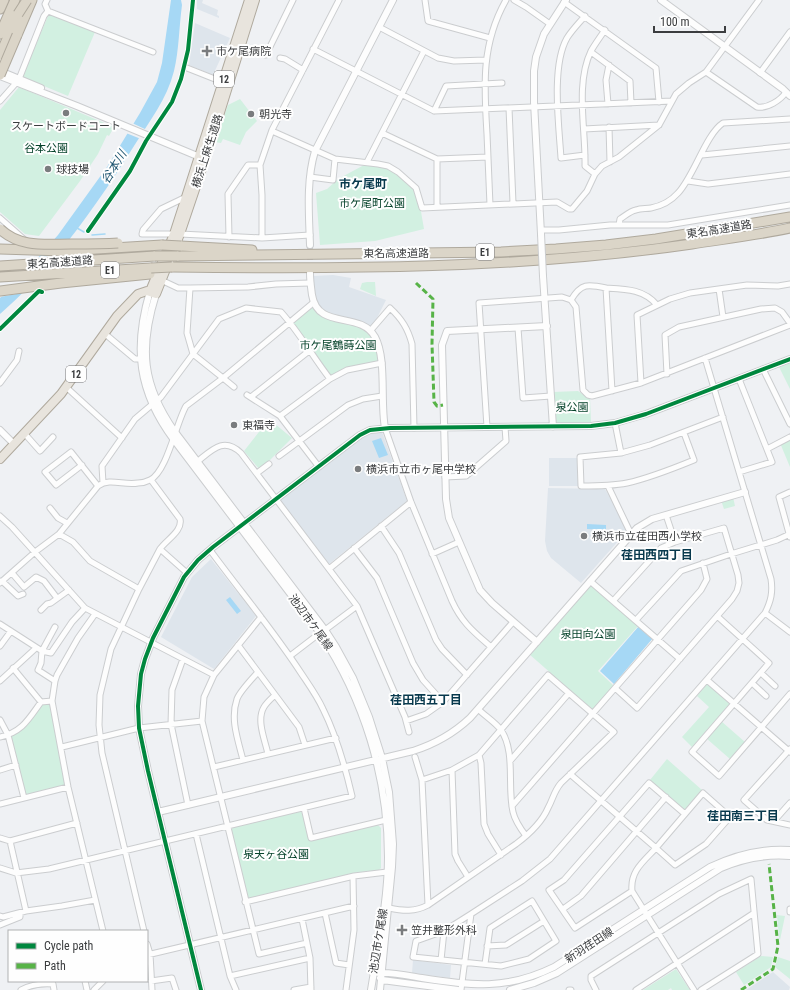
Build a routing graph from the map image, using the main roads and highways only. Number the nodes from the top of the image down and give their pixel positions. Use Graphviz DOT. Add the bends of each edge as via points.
graph roads {
  1 [pos="14,0"];
  2 [pos="27,0"];
  3 [pos="249,0"];
  4 [pos="255,0"];
  5 [pos="18,14"];
  6 [pos="3,32"];
  7 [pos="0,55"];
  8 [pos="0,75"];
  9 [pos="226,83"];
  10 [pos="202,158"];
  11 [pos="790,217"];
  12 [pos="790,228"];
  13 [pos="0,229"];
  14 [pos="177,234"];
  15 [pos="118,246"];
  16 [pos="0,249"];
  17 [pos="350,254"];
  18 [pos="0,266"];
  19 [pos="150,271"];
  20 [pos="2,277"];
  21 [pos="0,292"];
  22 [pos="153,292"];
  23 [pos="0,459"];
  1 -- 5 [label="highway"];
  2 -- 5 [label="highway, bridge"];
  3 -- 9 [label="main road, 横浜上麻生道路 / 12"];
  4 -- 9 [label="main road, 横浜上麻生道路 / 12" via="240,49"];
  5 -- 6 [label="highway"];
  5 -- 8 [label="highway, bridge"];
  6 -- 7 [label="highway"];
  9 -- 10 [label="main road, 横浜上麻生道路 / 12"];
  10 -- 14 [label="main road, 横浜上麻生道路 / 12"];
  10 -- 14 [label="main road, 横浜上麻生道路 / 12" via="186,196"];
  11 -- 17 [label="highway, 東名高速道路 / E1" via="599,246 501,252"];
  12 -- 19 [label="highway, 東名高速道路 / E1, bridge" via="657,249 556,259 436,266"];
  13 -- 15 [label="highway, bridge" via="18,241 34,244"];
  14 -- 22 [label="main road, 横浜上麻生道路 / 12"];
  14 -- 22 [label="main road, 横浜上麻生道路 / 12" via="161,280"];
  15 -- 16 [label="highway" via="64,251"];
  15 -- 17 [label="highway, bridge" via="162,245"];
  17 -- 18 [label="highway, 東名高速道路 / E1, bridge" via="155,256"];
  19 -- 20 [label="highway, 東名高速道路 / E1" via="69,272"];
  19 -- 21 [label="highway"];
  22 -- 23 [label="main road, 12" via="138,294 117,316 50,406"];
}
